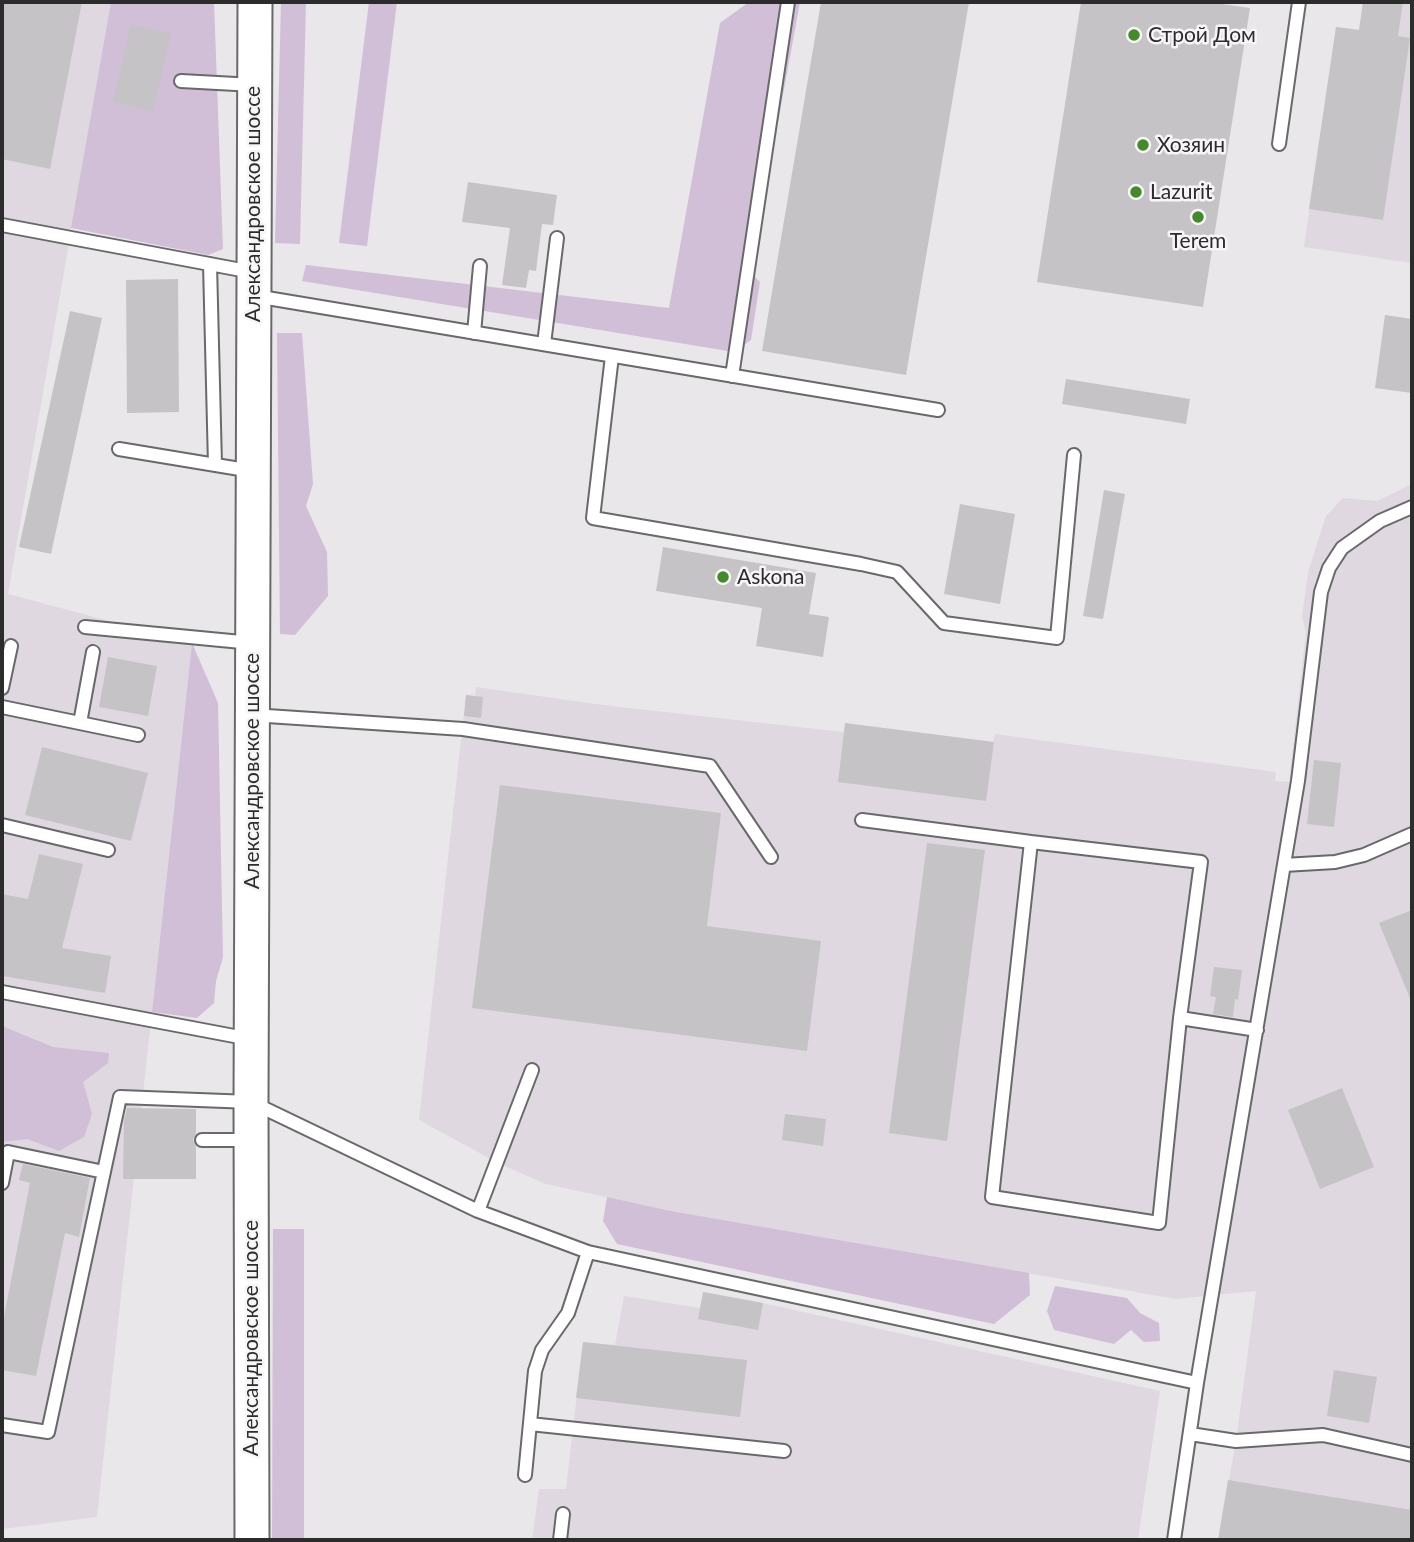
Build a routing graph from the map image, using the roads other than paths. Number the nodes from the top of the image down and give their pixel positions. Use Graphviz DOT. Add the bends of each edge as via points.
graph roads {
  1 [pos="255,2"];
  2 [pos="788,2"];
  3 [pos="1299,2"];
  4 [pos="181,80"];
  5 [pos="254,85"];
  6 [pos="1279,144"];
  7 [pos="2,225"];
  8 [pos="556,238"];
  9 [pos="210,264"];
  10 [pos="480,267"];
  11 [pos="253,284"];
  12 [pos="474,332"];
  13 [pos="544,344"];
  14 [pos="612,356"];
  15 [pos="732,376"];
  16 [pos="939,410"];
  17 [pos="119,449"];
  18 [pos="1074,455"];
  19 [pos="215,465"];
  20 [pos="252,471"];
  21 [pos="1412,507"];
  22 [pos="85,627"];
  23 [pos="252,643"];
  24 [pos="11,646"];
  25 [pos="93,652"];
  26 [pos="2,688"];
  27 [pos="2,707"];
  28 [pos="252,715"];
  29 [pos="80,723"];
  30 [pos="138,735"];
  31 [pos="862,820"];
  32 [pos="2,825"];
  33 [pos="1412,834"];
  34 [pos="1031,842"];
  35 [pos="108,850"];
  36 [pos="771,857"];
  37 [pos="1284,865"];
  38 [pos="2,992"];
  39 [pos="1180,1018"];
  40 [pos="1257,1030"];
  41 [pos="251,1039"];
  42 [pos="531,1070"];
  43 [pos="251,1102"];
  44 [pos="202,1140"];
  45 [pos="251,1140"];
  46 [pos="104,1172"];
  47 [pos="2,1183"];
  48 [pos="478,1211"];
  49 [pos="588,1252"];
  50 [pos="1197,1383"];
  51 [pos="530,1424"];
  52 [pos="2,1426"];
  53 [pos="1190,1434"];
  54 [pos="784,1451"];
  55 [pos="1412,1455"];
  56 [pos="525,1475"];
  57 [pos="563,1514"];
  58 [pos="252,1540"];
  59 [pos="560,1540"];
  60 [pos="1174,1540"];
  1 -- 5 [label="main road, Александровское шоссе"];
  2 -- 15 [label="lane"];
  3 -- 6 [label="lane"];
  4 -- 5 [label="lane"];
  5 -- 11 [label="main road, Александровское шоссе"];
  7 -- 9 [label="lane"];
  8 -- 13 [label="lane"];
  9 -- 11 [label="lane"];
  9 -- 19 [label="lane"];
  10 -- 12 [label="lane"];
  11 -- 12 [label="lane"];
  11 -- 20 [label="main road, Александровское шоссе"];
  12 -- 13 [label="lane"];
  13 -- 14 [label="lane"];
  14 -- 15 [label="lane"];
  14 -- 18 [label="lane" via="593,518 897,572 944,622 1057,638"];
  15 -- 16 [label="lane"];
  17 -- 19 [label="lane"];
  19 -- 20 [label="lane"];
  20 -- 23 [label="main road, Александровское шоссе"];
  21 -- 37 [label="lane" via="1357,535 1329,568 1321,592"];
  22 -- 23 [label="lane"];
  23 -- 28 [label="main road, Александровское шоссе"];
  24 -- 26 [label="lane"];
  25 -- 29 [label="lane"];
  27 -- 29 [label="lane"];
  28 -- 36 [label="lane" via="463,729 710,766"];
  28 -- 41 [label="main road, Александровское шоссе"];
  29 -- 30 [label="lane"];
  31 -- 34 [label="lane"];
  32 -- 35 [label="lane"];
  33 -- 37 [label="lane" via="1335,862"];
  34 -- 39 [label="lane" via="1201,862"];
  34 -- 39 [label="lane" via="992,1197 1159,1223"];
  37 -- 40 [label="lane"];
  38 -- 41 [label="lane"];
  39 -- 40 [label="lane"];
  40 -- 50 [label="lane"];
  41 -- 43 [label="main road, Александровское шоссе"];
  42 -- 48 [label="lane"];
  43 -- 45 [label="main road, Александровское шоссе"];
  43 -- 46 [label="lane" via="120,1097"];
  43 -- 48 [label="lane"];
  44 -- 45 [label="lane"];
  45 -- 58 [label="main road, Александровское шоссе"];
  46 -- 47 [label="lane" via="8,1152"];
  46 -- 52 [label="lane" via="48,1432"];
  48 -- 49 [label="lane"];
  49 -- 50 [label="lane"];
  49 -- 51 [label="lane" via="568,1313 542,1350 535,1371"];
  50 -- 53 [label="lane"];
  51 -- 54 [label="lane"];
  51 -- 56 [label="lane"];
  53 -- 55 [label="lane" via="1236,1441 1323,1435"];
  53 -- 60 [label="lane"];
  57 -- 59 [label="lane"];
}
